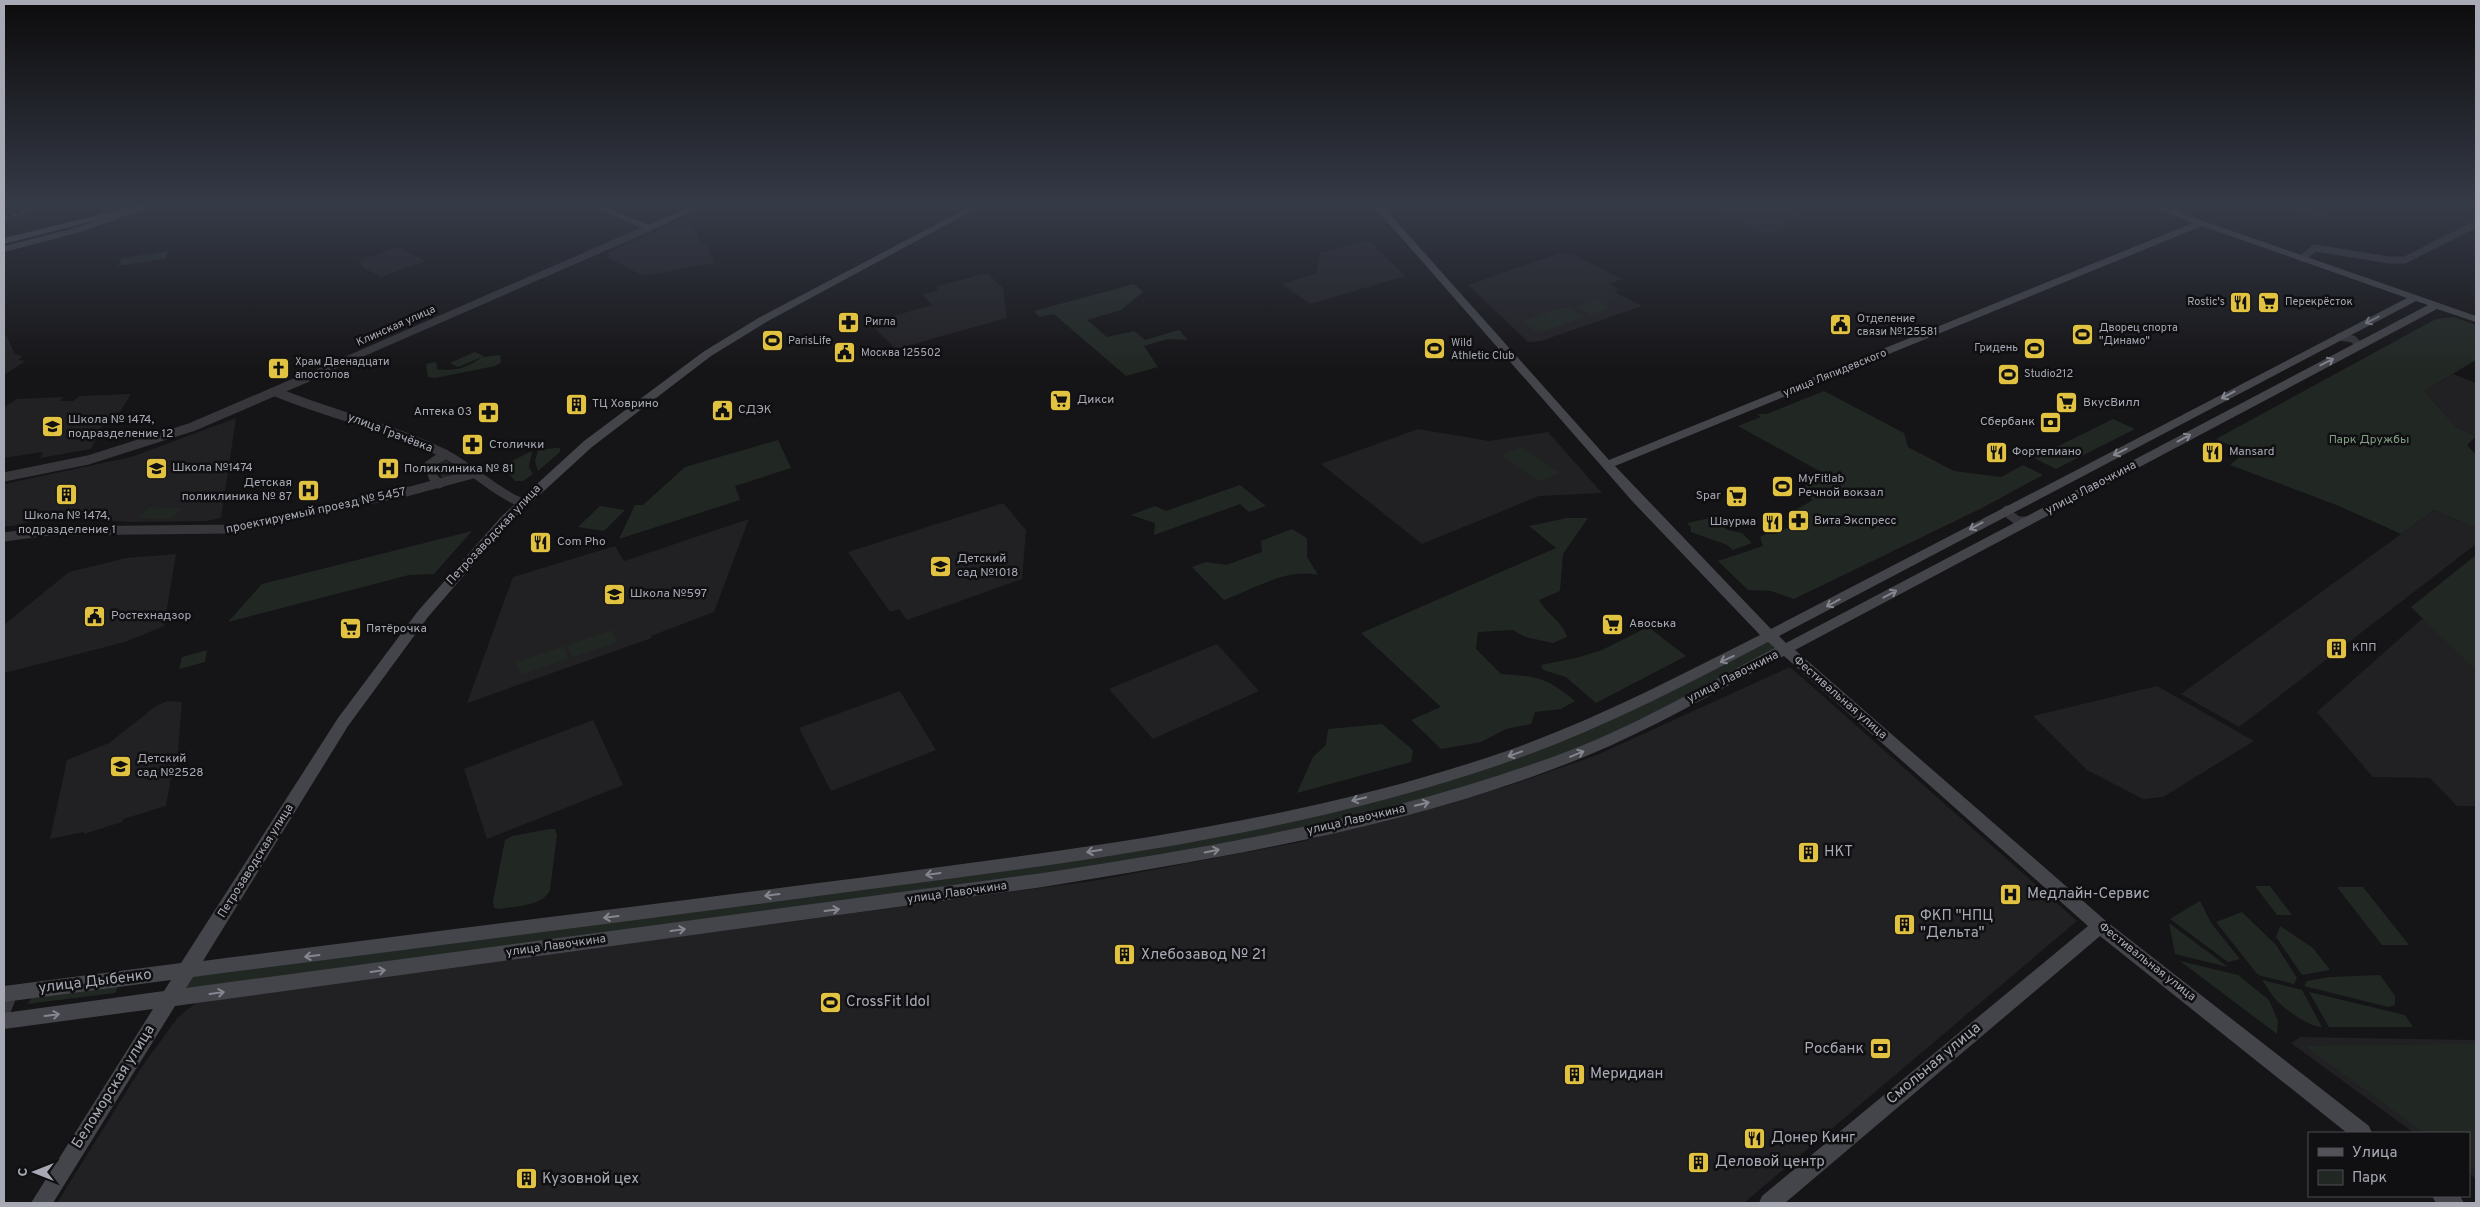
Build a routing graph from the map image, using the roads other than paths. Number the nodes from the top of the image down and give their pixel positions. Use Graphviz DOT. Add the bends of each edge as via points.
graph roads {
  1 [pos="578,259"];
  2 [pos="877,259"];
  3 [pos="1425,259"];
  4 [pos="2113,259"];
  5 [pos="2306,259"];
  6 [pos="2385,259"];
  7 [pos="2405,259"];
  8 [pos="2415,298"];
  9 [pos="2436,305"];
  10 [pos="2476,319"];
  11 [pos="2339,337"];
  12 [pos="2359,345"];
  13 [pos="276,392"];
  14 [pos="445,454"];
  15 [pos="1607,465"];
  16 [pos="477,473"];
  17 [pos="4,477"];
  18 [pos="439,484"];
  19 [pos="522,503"];
  20 [pos="2007,510"];
  21 [pos="2028,521"];
  22 [pos="4,537"];
  23 [pos="1770,636"];
  24 [pos="1785,650"];
  25 [pos="1160,841"];
  26 [pos="1126,847"];
  27 [pos="1165,860"];
  28 [pos="1130,866"];
  29 [pos="2100,926"];
  30 [pos="186,971"];
  31 [pos="4,995"];
  32 [pos="169,1000"];
  33 [pos="4,1010"];
  34 [pos="4,1021"];
  35 [pos="2361,1132"];
  36 [pos="41,1203"];
  37 [pos="1769,1203"];
  1 -- 13 [label="street, Клинская улица"];
  2 -- 19 [label="main road, Петрозаводская улица" via="764,319 707,354 594,439"];
  3 -- 15 [label="main road, Фестивальная улица"];
  4 -- 15 [label="main road, улица Ляпидевского"];
  5 -- 8 [label="main road"];
  6 -- 7 [label="street"];
  8 -- 9 [label="main road"];
  8 -- 11 [label="main road, улица Лавочкина, one-way"];
  9 -- 10 [label="main road"];
  9 -- 12 [label="main road, улица Лавочкина"];
  11 -- 12 [label="street" via="2353,339"];
  11 -- 20 [label="main road, улица Лавочкина, one-way"];
  21 -- 12 [label="main road, улица Лавочкина, one-way"];
  13 -- 14 [label="street, улица Грачёвка"];
  13 -- 17 [label="street, Клинская улица" via="156,440 88,460"];
  14 -- 16 [label="street, улица Грачёвка"];
  14 -- 18 [label="street" via="429,465"];
  15 -- 23 [label="main road, Фестивальная улица"];
  16 -- 18 [label="street, проектируемый проезд № 5457"];
  16 -- 19 [label="street, улица Грачёвка" via="506,497"];
  18 -- 22 [label="street, проектируемый проезд № 5457" via="233,529 49,531"];
  19 -- 30 [label="main road, Петрозаводская улица" via="446,586 392,653 343,722"];
  20 -- 21 [label="street" via="2011,518"];
  20 -- 23 [label="main road, улица Лавочкина, one-way"];
  24 -- 21 [label="main road, улица Лавочкина, one-way"];
  23 -- 24 [label="main road, Фестивальная улица"];
  23 -- 25 [label="main road, улица Лавочкина, one-way" via="1566,735 1493,762 1321,808"];
  27 -- 24 [label="main road, улица Лавочкина, one-way" via="1329,827 1433,802 1506,780 1617,736"];
  24 -- 29 [label="main road, Фестивальная улица"];
  25 -- 26 [label="main road, улица Лавочкина"];
  25 -- 27 [label="main road" via="1152,846 1149,853 1155,859"];
  26 -- 28 [label="main road" via="1135,848 1140,854 1138,862"];
  26 -- 30 [label="main road, улица Лавочкина, one-way"];
  27 -- 28 [label="main road, улица Лавочкина"];
  32 -- 28 [label="main road, улица Лавочкина, one-way" via="893,902"];
  29 -- 35 [label="main road, Фестивальная улица"];
  29 -- 37 [label="main road, Смольная улица"];
  30 -- 31 [label="main road, улица Дыбенко"];
  30 -- 32 [label="main road, Беломорская улица"];
  31 -- 33 [label="street, улица Дыбенко" via="8,1000"];
  34 -- 32 [label="main road, улица Дыбенко, one-way"];
  32 -- 36 [label="main road, Беломорская улица"];
}
